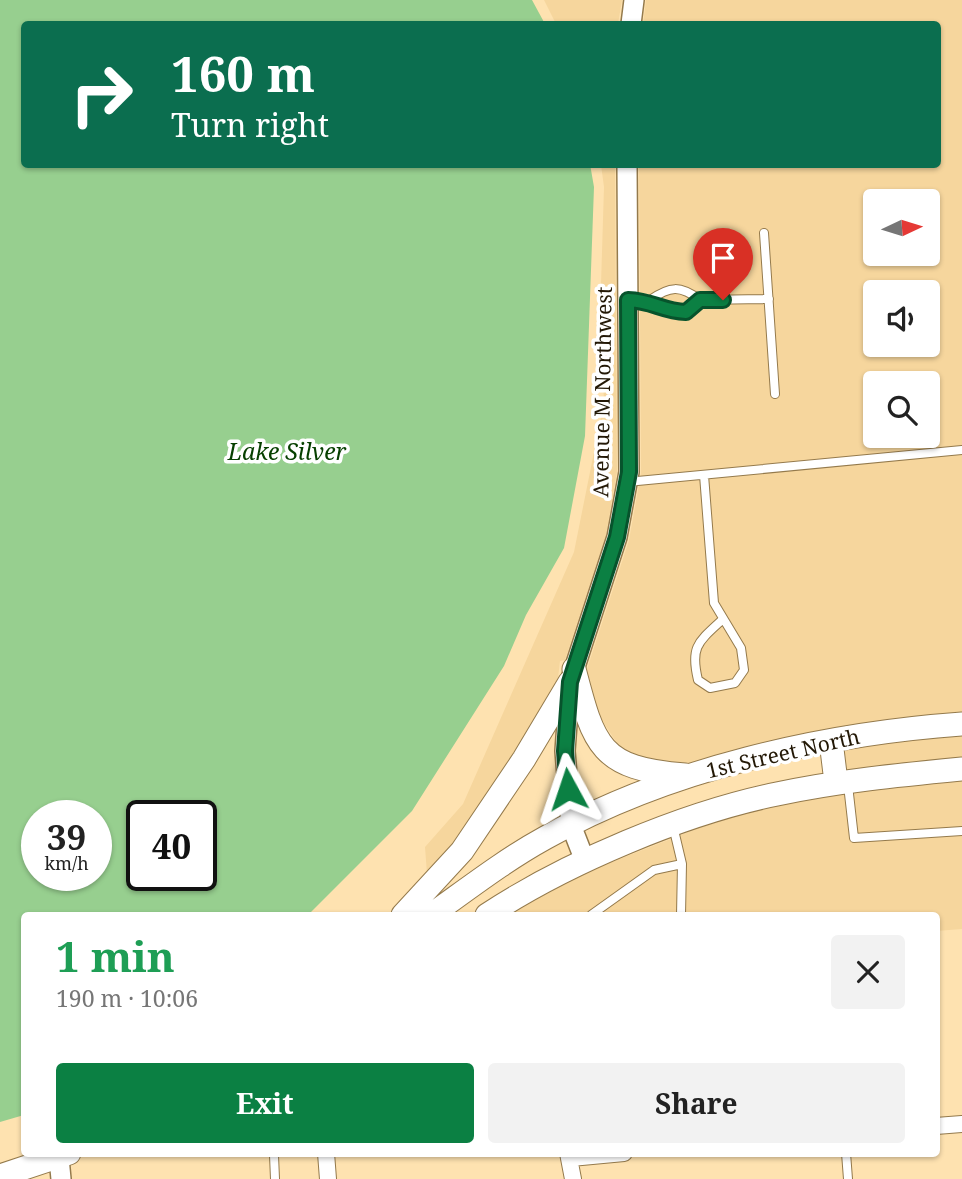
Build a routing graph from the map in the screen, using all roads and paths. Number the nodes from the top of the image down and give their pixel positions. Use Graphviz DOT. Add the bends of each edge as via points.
graph roads {
  1 [pos="634,0"];
  2 [pos="631,21"];
  3 [pos="627,168"];
  4 [pos="765,233"];
  5 [pos="769,299"];
  6 [pos="628,300"];
  7 [pos="650,300"];
  8 [pos="700,300"];
  9 [pos="775,394"];
  10 [pos="962,450"];
  11 [pos="704,475"];
  12 [pos="627,482"];
  13 [pos="722,620"];
  14 [pos="572,675"];
  15 [pos="962,724"];
  16 [pos="831,741"];
  17 [pos="962,769"];
  18 [pos="692,775"];
  19 [pos="842,782"];
  20 [pos="571,825"];
  21 [pos="673,826"];
  22 [pos="962,831"];
  23 [pos="593,858"];
  24 [pos="682,864"];
  25 [pos="406,912"];
  26 [pos="435,912"];
  27 [pos="492,912"];
  28 [pos="595,912"];
  29 [pos="681,912"];
  30 [pos="962,1124"];
  31 [pos="940,1126"];
  32 [pos="274,1157"];
  33 [pos="326,1157"];
  34 [pos="570,1157"];
  35 [pos="846,1157"];
  36 [pos="63,1163"];
  37 [pos="0,1176"];
  38 [pos="275,1179"];
  39 [pos="328,1179"];
  40 [pos="573,1179"];
  41 [pos="848,1179"];
  1 -- 2 [label="street"];
  3 -- 6 [label="street, Avenue M Northwest"];
  4 -- 5 [label="lane"];
  5 -- 8 [label="lane"];
  5 -- 9 [label="lane"];
  6 -- 7 [label="lane"];
  6 -- 12 [label="street, Avenue M Northwest"];
  7 -- 8 [label="lane" via="667,288 685,289"];
  7 -- 8 [label="lane" via="668,311 686,312"];
  10 -- 11 [label="lane"];
  11 -- 12 [label="lane"];
  11 -- 13 [label="lane" via="714,603"];
  12 -- 14 [label="street, Avenue M Northwest" via="617,537"];
  13 -- 13 [label="lane" via="741,648 744,670 735,683 710,688 698,680 693,660 697,644"];
  14 -- 18 [label="main road" via="587,718 614,759 657,773"];
  14 -- 20 [label="street, Avenue M Northwest" via="565,751"];
  14 -- 25 [label="main road" via="524,759 462,850"];
  15 -- 16 [label="main road, 1st Street North" via="895,729"];
  16 -- 18 [label="main road, 1st Street North"];
  16 -- 19 [label="main road"];
  17 -- 19 [label="main road, 1st Street North"];
  18 -- 20 [label="main road, 1st Street North"];
  19 -- 21 [label="main road, 1st Street North" via="774,794"];
  19 -- 22 [label="lane" via="854,838"];
  20 -- 23 [label="street, Avenue M Northwest"];
  20 -- 26 [label="main road, 1st Street North" via="492,870"];
  21 -- 23 [label="main road, 1st Street North"];
  21 -- 24 [label="lane"];
  23 -- 27 [label="main road, 1st Street North"];
  24 -- 28 [label="lane" via="643,876"];
  24 -- 29 [label="lane"];
  30 -- 31 [label="street"];
  32 -- 38 [label="lane"];
  33 -- 39 [label="street"];
  34 -- 40 [label="street"];
  35 -- 41 [label="lane"];
  36 -- 37 [label="main road"];
}
